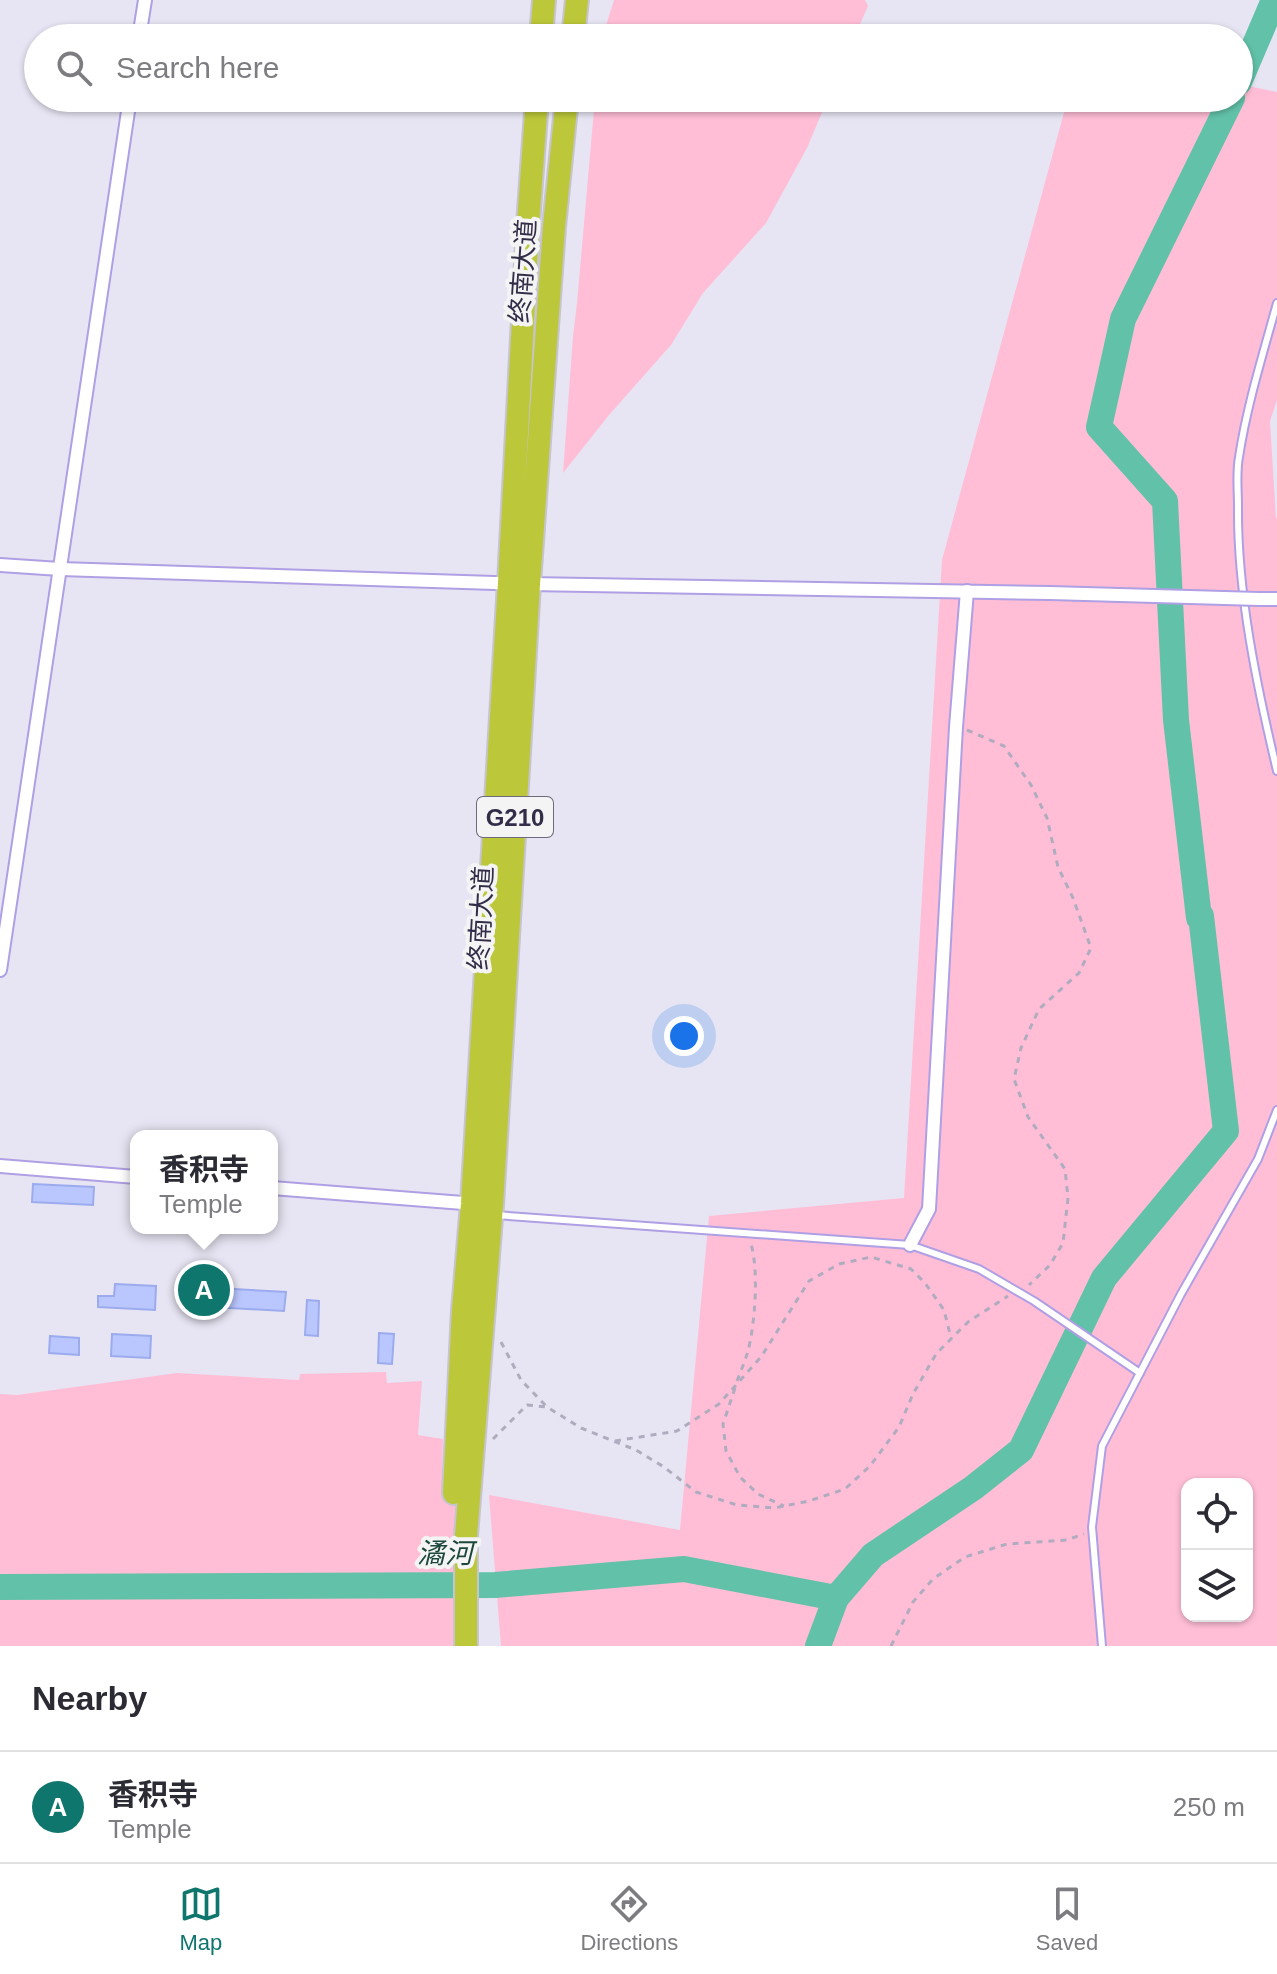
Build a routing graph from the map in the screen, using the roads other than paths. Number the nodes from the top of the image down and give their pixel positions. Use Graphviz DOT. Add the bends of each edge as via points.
graph roads {
  1 [pos="145,0"];
  2 [pos="544,0"];
  3 [pos="577,0"];
  4 [pos="141,24"];
  5 [pos="542,24"];
  6 [pos="574,24"];
  7 [pos="128,112"];
  8 [pos="536,112"];
  9 [pos="566,112"];
  10 [pos="1277,303"];
  11 [pos="0,565"];
  12 [pos="60,569"];
  13 [pos="519,583"];
  14 [pos="967,591"];
  15 [pos="1244,599"];
  16 [pos="1277,599"];
  17 [pos="1277,771"];
  18 [pos="5,907"];
  19 [pos="0,970"];
  20 [pos="1277,1110"];
  21 [pos="0,1166"];
  22 [pos="130,1177"];
  23 [pos="278,1189"];
  24 [pos="485,1208"];
  25 [pos="910,1245"];
  26 [pos="1140,1373"];
  27 [pos="459,1534"];
  28 [pos="451,1646"];
  29 [pos="466,1646"];
  30 [pos="1102,1646"];
  1 -- 4 [label="street"];
  2 -- 5 [label="highway"];
  3 -- 6 [label="highway"];
  7 -- 12 [label="street"];
  8 -- 13 [label="highway, 终南大道 / G210"];
  9 -- 13 [label="highway, 终南大道 / G210"];
  10 -- 15 [label="lane" via="1238,460 1237,544"];
  11 -- 12 [label="street"];
  12 -- 13 [label="street"];
  12 -- 18 [label="street"];
  13 -- 14 [label="street"];
  13 -- 24 [label="highway, 终南大道 / G210"];
  14 -- 15 [label="street, bridge"];
  14 -- 25 [label="street" via="929,1209"];
  15 -- 16 [label="street, bridge"];
  15 -- 17 [label="lane"];
  18 -- 19 [label="street"];
  20 -- 26 [label="lane" via="1258,1159"];
  21 -- 22 [label="street"];
  23 -- 24 [label="street"];
  24 -- 25 [label="lane"];
  24 -- 27 [label="highway, 终南大道 / G210"];
  25 -- 26 [label="lane" via="979,1269"];
  26 -- 30 [label="lane" via="1102,1446 1093,1531"];
  27 -- 28 [label="highway, 终南大道 / G210"];
  27 -- 29 [label="highway, 终南大道 / G210"];
}
